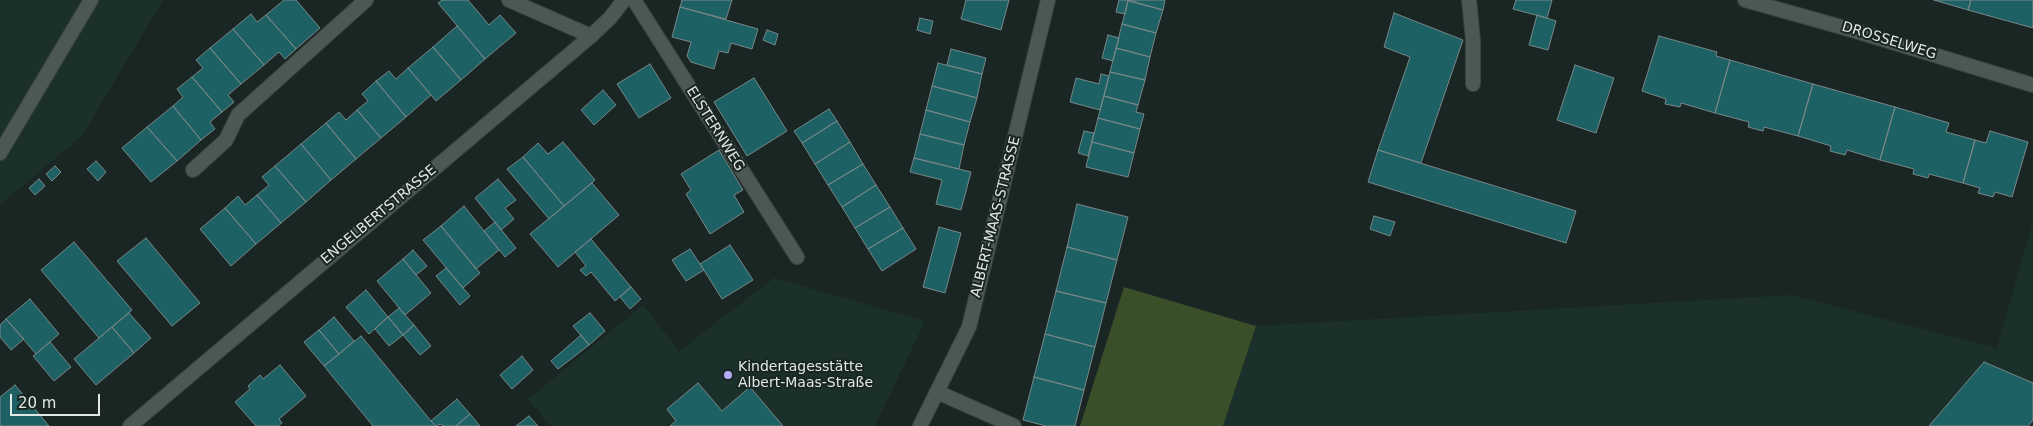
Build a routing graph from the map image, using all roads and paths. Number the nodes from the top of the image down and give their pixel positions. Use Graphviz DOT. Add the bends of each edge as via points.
graph roads {
  1 [pos="91,0"];
  2 [pos="366,0"];
  3 [pos="509,0"];
  4 [pos="624,0"];
  5 [pos="634,0"];
  6 [pos="1048,0"];
  7 [pos="1469,0"];
  8 [pos="1745,0"];
  9 [pos="591,36"];
  10 [pos="1473,84"];
  11 [pos="2033,86"];
  12 [pos="0,153"];
  13 [pos="193,170"];
  14 [pos="798,257"];
  15 [pos="938,392"];
  16 [pos="130,426"];
  17 [pos="920,426"];
  18 [pos="1014,426"];
  1 -- 12 [label="street"];
  2 -- 13 [label="street" via="238,115 226,140"];
  3 -- 9 [label="street"];
  4 -- 9 [label="street, ENGELBERTSTRASSE"];
  5 -- 14 [label="street, ELSTERNWEG"];
  6 -- 15 [label="street, ALBERT-MAAS-STRASSE" via="969,327"];
  7 -- 10 [label="street" via="1474,40"];
  8 -- 11 [label="street, DROSSELWEG"];
  9 -- 16 [label="street, ENGELBERTSTRASSE"];
  15 -- 17 [label="street, ALBERT-MAAS-STRASSE"];
  15 -- 18 [label="street"];
}
